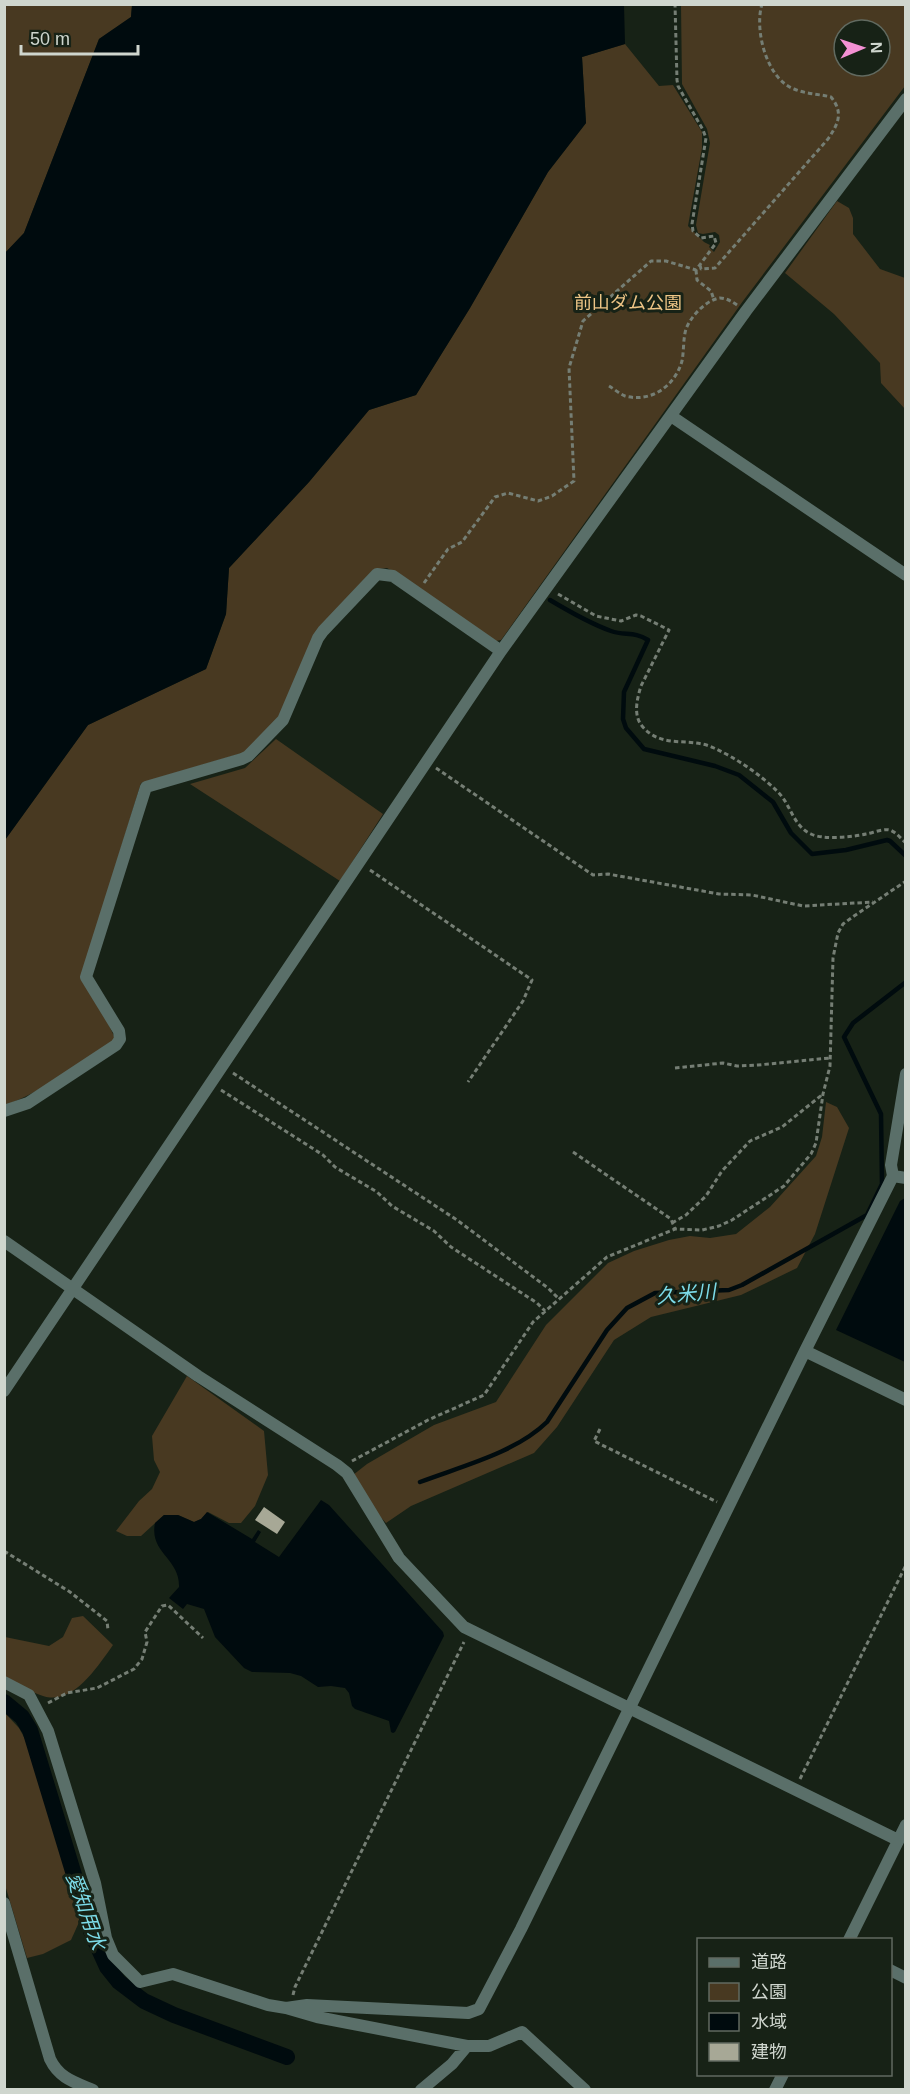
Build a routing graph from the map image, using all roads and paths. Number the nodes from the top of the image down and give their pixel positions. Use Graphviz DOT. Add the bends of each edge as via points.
graph roads {
  1 [pos="675,4"];
  2 [pos="762,4"];
  3 [pos="906,99"];
  4 [pos="700,265"];
  5 [pos="696,270"];
  6 [pos="714,301"];
  7 [pos="746,311"];
  8 [pos="609,386"];
  9 [pos="671,416"];
  10 [pos="906,575"];
  11 [pos="548,586"];
  12 [pos="417,593"];
  13 [pos="501,651"];
  14 [pos="427,762"];
  15 [pos="906,843"];
  16 [pos="360,863"];
  17 [pos="906,881"];
  18 [pos="875,902"];
  19 [pos="830,1058"];
  20 [pos="224,1066"];
  21 [pos="675,1068"];
  22 [pos="906,1074"];
  23 [pos="468,1082"];
  24 [pos="212,1083"];
  25 [pos="823,1094"];
  26 [pos="4,1111"];
  27 [pos="573,1152"];
  28 [pos="899,1177"];
  29 [pos="672,1223"];
  30 [pos="675,1229"];
  31 [pos="4,1241"];
  32 [pos="74,1288"];
  33 [pos="559,1299"];
  34 [pos="545,1311"];
  35 [pos="805,1351"];
  36 [pos="4,1391"];
  37 [pos="906,1400"];
  38 [pos="600,1429"];
  39 [pos="340,1468"];
  40 [pos="728,1506"];
  41 [pos="4,1551"];
  42 [pos="906,1565"];
  43 [pos="108,1630"];
  44 [pos="470,1630"];
  45 [pos="202,1638"];
  46 [pos="4,1682"];
  47 [pos="630,1708"];
  48 [pos="37,1709"];
  49 [pos="795,1789"];
  50 [pos="906,1825"];
  51 [pos="898,1840"];
  52 [pos="4,1903"];
  53 [pos="850,1938"];
  54 [pos="892,1970"];
  55 [pos="906,1977"];
  56 [pos="286,2008"];
  57 [pos="467,2046"];
  58 [pos="782,2076"];
  59 [pos="93,2090"];
  60 [pos="421,2090"];
  61 [pos="585,2090"];
  62 [pos="776,2090"];
  1 -- 4 [label="path" via="678,86 706,138 693,231 701,238 716,239"];
  2 -- 4 [label="path" via="759,31 773,74 794,89 831,97 840,113 838,125 715,268 701,269"];
  3 -- 7 [label="street"];
  4 -- 5 [label="path"];
  5 -- 6 [label="path" via="697,280 711,291"];
  5 -- 12 [label="path" via="651,261 583,321 569,368 574,481 538,501 508,493 495,497 462,542 448,549"];
  6 -- 7 [label="path" via="728,300"];
  6 -- 8 [label="path" via="694,316 686,330 677,374 655,395 624,395"];
  7 -- 9 [label="street"];
  9 -- 10 [label="street"];
  9 -- 11 [label="street"];
  11 -- 13 [label="street"];
  11 -- 15 [label="path" via="596,616 621,621 636,615 669,630 638,696 638,718 656,739 713,747 742,764 779,793 798,825 811,834 863,835 887,830"];
  12 -- 13 [label="street"];
  12 -- 26 [label="street" via="393,576 377,574 322,630 283,720 248,756 146,787 86,977 120,1039 28,1103"];
  13 -- 14 [label="street"];
  14 -- 16 [label="street"];
  14 -- 18 [label="path" via="593,875 608,874 719,894 752,895 803,906"];
  16 -- 20 [label="street"];
  16 -- 23 [label="path" via="532,980 523,1001"];
  17 -- 18 [label="path"];
  18 -- 19 [label="path" via="843,924 835,942"];
  19 -- 21 [label="path"];
  19 -- 25 [label="path"];
  20 -- 24 [label="street"];
  20 -- 33 [label="path" via="457,1220"];
  22 -- 28 [label="street" via="891,1165"];
  24 -- 32 [label="street"];
  24 -- 34 [label="path" via="377,1192"];
  25 -- 29 [label="path" via="782,1127 750,1141 722,1171 706,1196"];
  25 -- 30 [label="path" via="816,1143 784,1186 719,1226"];
  27 -- 29 [label="path"];
  28 -- 35 [label="street"];
  29 -- 30 [label="path"];
  30 -- 33 [label="path" via="607,1257"];
  31 -- 32 [label="street"];
  32 -- 36 [label="street"];
  32 -- 39 [label="street" via="198,1376"];
  33 -- 34 [label="path"];
  34 -- 39 [label="path" via="533,1322 484,1395"];
  35 -- 37 [label="street"];
  35 -- 40 [label="street"];
  38 -- 40 [label="path" via="594,1442"];
  39 -- 44 [label="street" via="368,1504 399,1558 450,1614"];
  40 -- 47 [label="street"];
  41 -- 43 [label="path" via="70,1592 106,1621"];
  42 -- 49 [label="path"];
  44 -- 47 [label="street"];
  44 -- 56 [label="path"];
  45 -- 48 [label="path" via="168,1605 162,1606 145,1632 147,1642 134,1670 97,1688 67,1693"];
  46 -- 48 [label="street" via="29,1695"];
  47 -- 49 [label="street"];
  47 -- 56 [label="street" via="479,2009 468,2013 308,2005"];
  48 -- 56 [label="street" via="48,1731 95,1883 113,1955 140,1982 173,1974"];
  49 -- 51 [label="street"];
  50 -- 51 [label="street"];
  51 -- 53 [label="street"];
  52 -- 59 [label="street" via="50,2059 66,2079"];
  54 -- 55 [label="street"];
  56 -- 57 [label="street"];
  57 -- 60 [label="street"];
  57 -- 61 [label="street" via="489,2046 522,2032"];
  58 -- 62 [label="street"];
}
